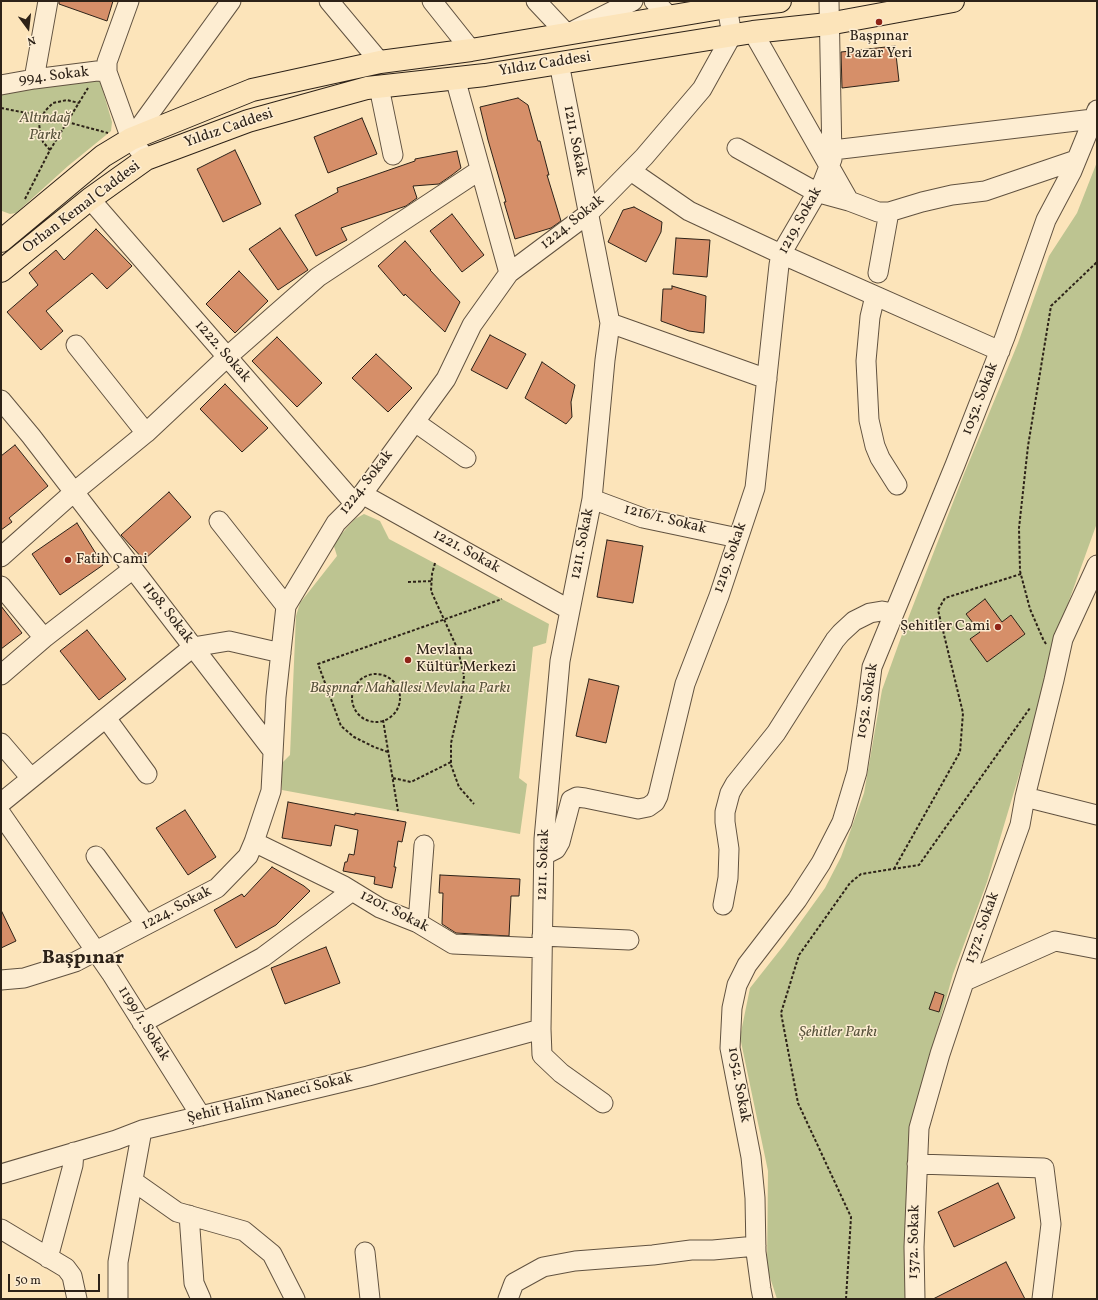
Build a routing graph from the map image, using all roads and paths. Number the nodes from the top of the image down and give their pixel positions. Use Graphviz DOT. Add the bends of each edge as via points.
graph roads {
  1 [pos="48,1"];
  2 [pos="129,1"];
  3 [pos="231,1"];
  4 [pos="329,1"];
  5 [pos="432,1"];
  6 [pos="536,1"];
  7 [pos="632,1"];
  8 [pos="654,1"];
  9 [pos="780,1"];
  10 [pos="828,1"];
  11 [pos="953,1"];
  12 [pos="726,4"];
  13 [pos="670,17"];
  14 [pos="828,24"];
  15 [pos="568,34"];
  16 [pos="743,34"];
  17 [pos="471,50"];
  18 [pos="380,62"];
  19 [pos="559,63"];
  20 [pos="102,72"];
  21 [pos="455,78"];
  22 [pos="34,79"];
  23 [pos="1,84"];
  24 [pos="379,87"];
  25 [pos="79,103"];
  26 [pos="1,108"];
  27 [pos="1095,114"];
  28 [pos="42,116"];
  29 [pos="67,122"];
  30 [pos="131,139"];
  31 [pos="736,148"];
  32 [pos="50,150"];
  33 [pos="394,155"];
  34 [pos="146,159"];
  35 [pos="831,159"];
  36 [pos="1076,160"];
  37 [pos="480,170"];
  38 [pos="631,171"];
  39 [pos="816,192"];
  40 [pos="90,199"];
  41 [pos="849,201"];
  42 [pos="22,205"];
  43 [pos="889,212"];
  44 [pos="588,214"];
  45 [pos="2,238"];
  46 [pos="781,254"];
  47 [pos="1097,262"];
  48 [pos="1,271"];
  49 [pos="509,272"];
  50 [pos="878,273"];
  51 [pos="875,296"];
  52 [pos="610,323"];
  53 [pos="76,346"];
  54 [pos="1000,351"];
  55 [pos="227,357"];
  56 [pos="767,379"];
  57 [pos="1,400"];
  58 [pos="414,422"];
  59 [pos="146,434"];
  60 [pos="466,458"];
  61 [pos="897,485"];
  62 [pos="74,492"];
  63 [pos="358,499"];
  64 [pos="592,499"];
  65 [pos="219,521"];
  66 [pos="738,538"];
  67 [pos="1,557"];
  68 [pos="434,563"];
  69 [pos="1097,565"];
  70 [pos="133,569"];
  71 [pos="1021,574"];
  72 [pos="432,581"];
  73 [pos="408,582"];
  74 [pos="1,586"];
  75 [pos="502,599"];
  76 [pos="286,606"];
  77 [pos="570,610"];
  78 [pos="893,613"];
  79 [pos="443,620"];
  80 [pos="44,638"];
  81 [pos="1047,646"];
  82 [pos="193,647"];
  83 [pos="281,653"];
  84 [pos="1,675"];
  85 [pos="1034,704"];
  86 [pos="106,718"];
  87 [pos="383,720"];
  88 [pos="1,743"];
  89 [pos="273,751"];
  90 [pos="388,752"];
  91 [pos="451,762"];
  92 [pos="147,774"];
  93 [pos="31,778"];
  94 [pos="393,778"];
  95 [pos="1025,797"];
  96 [pos="1,803"];
  97 [pos="474,804"];
  98 [pos="398,811"];
  99 [pos="1,814"];
  100 [pos="1097,815"];
  101 [pos="254,842"];
  102 [pos="424,845"];
  103 [pos="544,855"];
  104 [pos="96,856"];
  105 [pos="894,869"];
  106 [pos="352,891"];
  107 [pos="723,905"];
  108 [pos="418,923"];
  109 [pos="146,925"];
  110 [pos="629,940"];
  111 [pos="542,942"];
  112 [pos="1097,949"];
  113 [pos="95,951"];
  114 [pos="1,980"];
  115 [pos="965,981"];
  116 [pos="142,1023"];
  117 [pos="541,1029"];
  118 [pos="603,1103"];
  119 [pos="201,1116"];
  120 [pos="142,1130"];
  121 [pos="74,1152"];
  122 [pos="917,1164"];
  123 [pos="1,1174"];
  124 [pos="133,1181"];
  125 [pos="189,1216"];
  126 [pos="1,1229"];
  127 [pos="756,1246"];
  128 [pos="365,1252"];
  129 [pos="48,1258"];
  130 [pos="76,1299"];
  131 [pos="118,1299"];
  132 [pos="201,1299"];
  133 [pos="295,1299"];
  134 [pos="370,1299"];
  135 [pos="508,1299"];
  136 [pos="763,1299"];
  137 [pos="846,1299"];
  138 [pos="914,1299"];
  139 [pos="1042,1299"];
  1 -- 22 [label="street"];
  2 -- 20 [label="street"];
  3 -- 30 [label="street"];
  4 -- 18 [label="street"];
  5 -- 17 [label="street"];
  6 -- 15 [label="street"];
  7 -- 15 [label="street"];
  8 -- 13 [label="street"];
  9 -- 12 [label="main road, Yıldız Caddesi"];
  10 -- 14 [label="street"];
  11 -- 14 [label="main road, Yıldız Caddesi"];
  12 -- 13 [label="main road, Yıldız Caddesi"];
  12 -- 16 [label="street"];
  13 -- 15 [label="main road, Yıldız Caddesi"];
  14 -- 16 [label="main road, Yıldız Caddesi"];
  14 -- 35 [label="street"];
  15 -- 17 [label="main road, Yıldız Caddesi"];
  16 -- 19 [label="main road, Yıldız Caddesi"];
  16 -- 35 [label="street"];
  16 -- 38 [label="street, 1224. Sokak" via="702,89"];
  17 -- 18 [label="main road, Yıldız Caddesi"];
  18 -- 30 [label="main road, Yıldız Caddesi" via="252,90"];
  19 -- 21 [label="main road, Yıldız Caddesi"];
  19 -- 44 [label="street, 1211. Sokak"];
  20 -- 22 [label="street, 994. Sokak"];
  20 -- 25 [label="path"];
  20 -- 30 [label="street"];
  21 -- 24 [label="main road, Yıldız Caddesi"];
  21 -- 37 [label="street"];
  22 -- 23 [label="street, 994. Sokak"];
  24 -- 33 [label="street"];
  24 -- 34 [label="main road, Yıldız Caddesi" via="367,88 248,121"];
  25 -- 28 [label="path" via="67,100 53,104"];
  25 -- 29 [label="path"];
  26 -- 28 [label="path"];
  27 -- 35 [label="street"];
  27 -- 36 [label="street, 1052. Sokak"];
  28 -- 32 [label="path" via="39,123 40,131 43,142"];
  29 -- 30 [label="path"];
  29 -- 32 [label="path"];
  30 -- 34 [label="street, Orhan Kemal Caddesi"];
  30 -- 45 [label="main road, Orhan Kemal Caddesi" via="103,156"];
  31 -- 39 [label="street"];
  32 -- 42 [label="path"];
  34 -- 40 [label="main road, Orhan Kemal Caddesi"];
  35 -- 39 [label="street, 1219. Sokak"];
  35 -- 41 [label="street"];
  36 -- 43 [label="street" via="985,191 952,195"];
  36 -- 54 [label="street, 1052. Sokak" via="1046,220"];
  37 -- 49 [label="street"];
  37 -- 55 [label="street" via="318,277"];
  38 -- 44 [label="street, 1224. Sokak"];
  38 -- 46 [label="street" via="690,211"];
  39 -- 41 [label="street"];
  39 -- 46 [label="street, 1219. Sokak"];
  40 -- 48 [label="main road, Orhan Kemal Caddesi"];
  40 -- 55 [label="street, 1222. Sokak"];
  41 -- 43 [label="street" via="878,212"];
  43 -- 50 [label="street"];
  44 -- 49 [label="street, 1224. Sokak"];
  44 -- 52 [label="street, 1211. Sokak"];
  46 -- 51 [label="street"];
  46 -- 56 [label="street, 1219. Sokak"];
  47 -- 71 [label="path" via="1051,306 1028,446 1019,521"];
  49 -- 58 [label="street, 1224. Sokak" via="472,325 446,379"];
  51 -- 54 [label="street"];
  51 -- 61 [label="street" via="870,317 866,361 869,420 880,458"];
  52 -- 56 [label="street"];
  52 -- 64 [label="street, 1211. Sokak"];
  53 -- 59 [label="street"];
  54 -- 78 [label="street, 1052. Sokak"];
  55 -- 59 [label="street"];
  55 -- 63 [label="street, 1222. Sokak"];
  56 -- 66 [label="street, 1219. Sokak" via="755,488"];
  57 -- 62 [label="street, 1198. Sokak"];
  58 -- 60 [label="street"];
  58 -- 63 [label="street, 1224. Sokak"];
  59 -- 62 [label="street"];
  62 -- 67 [label="street"];
  62 -- 70 [label="street, 1198. Sokak"];
  63 -- 76 [label="street, 1224. Sokak" via="336,523"];
  63 -- 77 [label="street, 1221. Sokak"];
  64 -- 66 [label="street, 1216/1. Sokak" via="643,518"];
  64 -- 77 [label="street, 1211. Sokak"];
  65 -- 76 [label="street"];
  66 -- 103 [label="street, 1219. Sokak" via="685,684 655,802 648,807 638,808 577,797 571,800 560,842 556,849"];
  68 -- 72 [label="path"];
  69 -- 95 [label="street, 1372. Sokak" via="1063,639"];
  70 -- 80 [label="street"];
  70 -- 82 [label="street, 1198. Sokak"];
  71 -- 81 [label="path" via="1030,609"];
  71 -- 105 [label="path" via="945,598 938,610 963,713 960,752"];
  72 -- 73 [label="path"];
  72 -- 79 [label="path" via="431,591"];
  74 -- 80 [label="street"];
  75 -- 79 [label="path"];
  76 -- 83 [label="street, 1224. Sokak"];
  77 -- 103 [label="street, 1211. Sokak" via="560,661"];
  78 -- 107 [label="street" via="882,611 870,614 854,621 841,633 776,733 735,784 725,812 729,849 728,878"];
  78 -- 127 [label="street, 1052. Sokak" via="872,667 857,772 842,822 821,863 797,900 747,965 735,990 730,1048 751,1157"];
  79 -- 90 [label="path" via="318,664 341,726 361,740"];
  79 -- 91 [label="path" via="458,650 464,676 451,743"];
  80 -- 84 [label="street"];
  82 -- 83 [label="street" via="229,641"];
  82 -- 86 [label="street"];
  82 -- 89 [label="street, 1198. Sokak"];
  83 -- 89 [label="street, 1224. Sokak"];
  85 -- 105 [label="path" via="919,865"];
  86 -- 92 [label="street"];
  86 -- 93 [label="street"];
  87 -- 87 [label="path" via="396,711 400,695 397,687 385,676 369,675 362,678 353,690 353,705 362,717 375,722"];
  87 -- 90 [label="path"];
  88 -- 93 [label="street"];
  89 -- 101 [label="street, 1224. Sokak" via="271,791"];
  90 -- 94 [label="path"];
  91 -- 94 [label="path" via="410,782"];
  91 -- 97 [label="path" via="459,787"];
  93 -- 96 [label="street"];
  94 -- 98 [label="path"];
  95 -- 100 [label="street"];
  95 -- 115 [label="street, 1372. Sokak" via="1020,825"];
  99 -- 113 [label="street, 1199/1. Sokak"];
  101 -- 106 [label="street, 1201. Sokak"];
  101 -- 109 [label="street, 1224. Sokak" via="248,856 217,888"];
  102 -- 108 [label="street"];
  103 -- 111 [label="street, 1211. Sokak"];
  104 -- 109 [label="street"];
  105 -- 137 [label="path" via="861,874 850,883 798,955 781,1013 798,1103 851,1217"];
  106 -- 108 [label="street, 1201. Sokak" via="380,908"];
  106 -- 116 [label="street" via="263,957"];
  108 -- 111 [label="street, 1201. Sokak" via="453,944"];
  109 -- 113 [label="street, 1224. Sokak"];
  110 -- 111 [label="street, 1201. Sokak"];
  111 -- 117 [label="street, 1211. Sokak"];
  112 -- 115 [label="street" via="1055,941"];
  113 -- 114 [label="street, 1224. Sokak" via="75,962 24,978"];
  113 -- 116 [label="street, 1199/1. Sokak"];
  115 -- 122 [label="street, 1372. Sokak" via="940,1054 919,1128"];
  116 -- 119 [label="street, 1199/1. Sokak"];
  117 -- 118 [label="street, 1211. Sokak" via="542,1055 561,1073"];
  117 -- 119 [label="street, Şehit Halim Naneci Sokak" via="368,1076"];
  119 -- 120 [label="street, Şehit Halim Naneci Sokak"];
  120 -- 121 [label="street, Şehit Halim Naneci Sokak"];
  120 -- 124 [label="street"];
  121 -- 123 [label="street, Şehit Halim Naneci Sokak"];
  121 -- 129 [label="street" via="73,1165"];
  122 -- 138 [label="street, 1372. Sokak"];
  122 -- 139 [label="street" via="1044,1168 1051,1224"];
  124 -- 125 [label="street" via="177,1212"];
  124 -- 131 [label="street" via="118,1262"];
  125 -- 132 [label="street" via="194,1282"];
  125 -- 133 [label="street" via="244,1231 272,1254"];
  126 -- 129 [label="street"];
  127 -- 135 [label="street" via="575,1261 543,1267 514,1283"];
  127 -- 136 [label="street, 1052. Sokak"];
  128 -- 134 [label="street"];
  129 -- 130 [label="street" via="66,1268 72,1276"];
}
